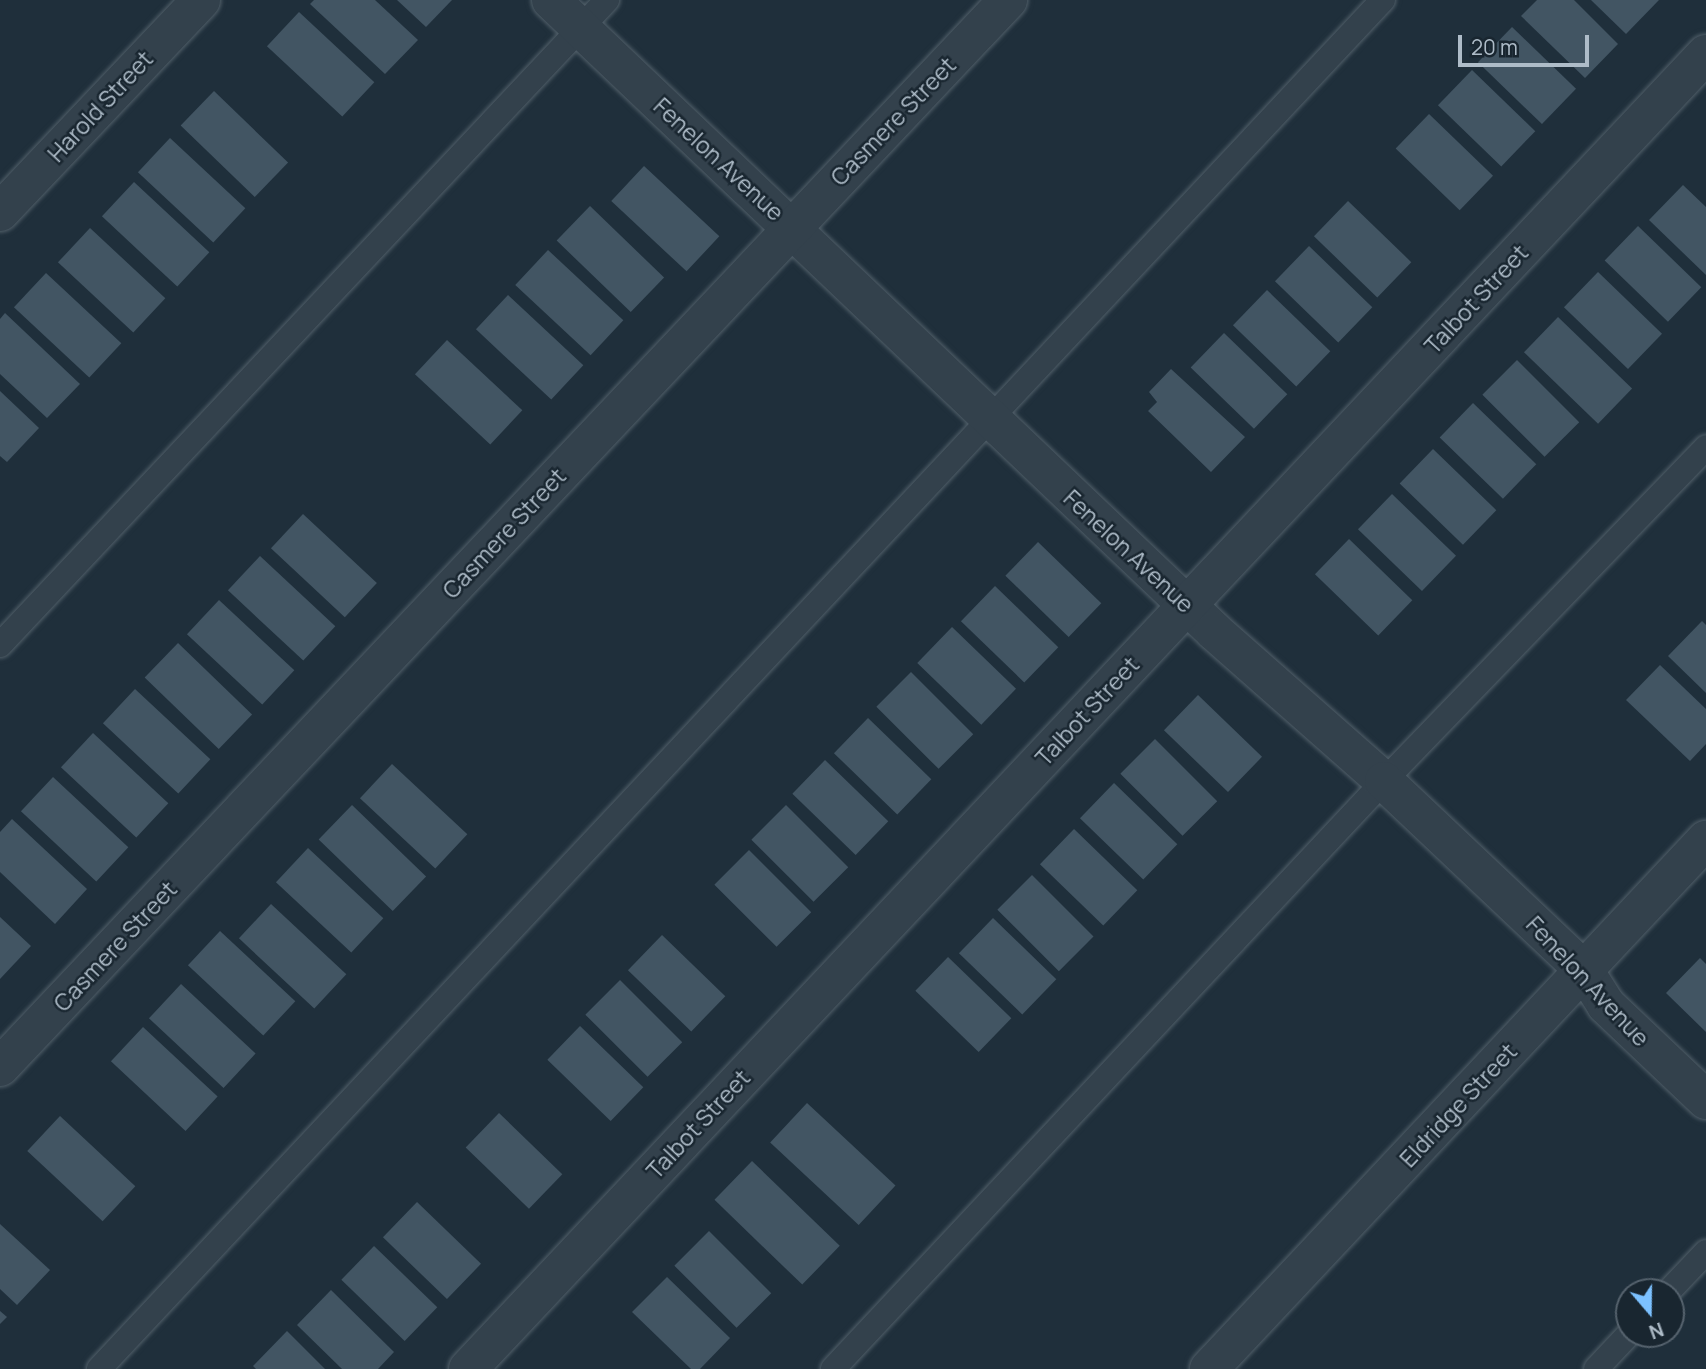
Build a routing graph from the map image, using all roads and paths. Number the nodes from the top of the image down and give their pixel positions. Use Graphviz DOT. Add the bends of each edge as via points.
graph roads {
  1 [pos="201,0"];
  2 [pos="551,0"];
  3 [pos="607,0"];
  4 [pos="1008,0"];
  5 [pos="1383,0"];
  6 [pos="580,28"];
  7 [pos="1706,54"];
  8 [pos="0,212"];
  9 [pos="791,228"];
  10 [pos="990,420"];
  11 [pos="1706,447"];
  12 [pos="1187,605"];
  13 [pos="0,645"];
  14 [pos="1384,781"];
  15 [pos="1706,840"];
  16 [pos="1584,970"];
  17 [pos="0,1068"];
  18 [pos="1706,1100"];
  19 [pos="1706,1252"];
  20 [pos="1681,1278"];
  21 [pos="1616,1348"];
  22 [pos="99,1369"];
  23 [pos="468,1369"];
  24 [pos="833,1369"];
  25 [pos="1209,1369"];
  26 [pos="1596,1369"];
  1 -- 8 [label="street, Harold Street"];
  2 -- 6 [label="street, Fenelon Avenue"];
  3 -- 6 [label="lane"];
  4 -- 9 [label="street, Casmere Street"];
  5 -- 10 [label="lane"];
  6 -- 9 [label="street, Fenelon Avenue"];
  6 -- 13 [label="lane"];
  7 -- 12 [label="street, Talbot Street"];
  9 -- 10 [label="street, Fenelon Avenue"];
  9 -- 17 [label="street, Casmere Street"];
  10 -- 12 [label="street, Fenelon Avenue"];
  10 -- 22 [label="lane"];
  11 -- 14 [label="lane"];
  12 -- 14 [label="street, Fenelon Avenue"];
  12 -- 23 [label="street, Talbot Street"];
  14 -- 16 [label="street, Fenelon Avenue"];
  14 -- 24 [label="lane"];
  15 -- 16 [label="street, Eldridge Street"];
  16 -- 18 [label="street, Fenelon Avenue" via="1606,1005"];
  16 -- 25 [label="street, Eldridge Street"];
  19 -- 20 [label="lane"];
  21 -- 26 [label="lane"];
}
